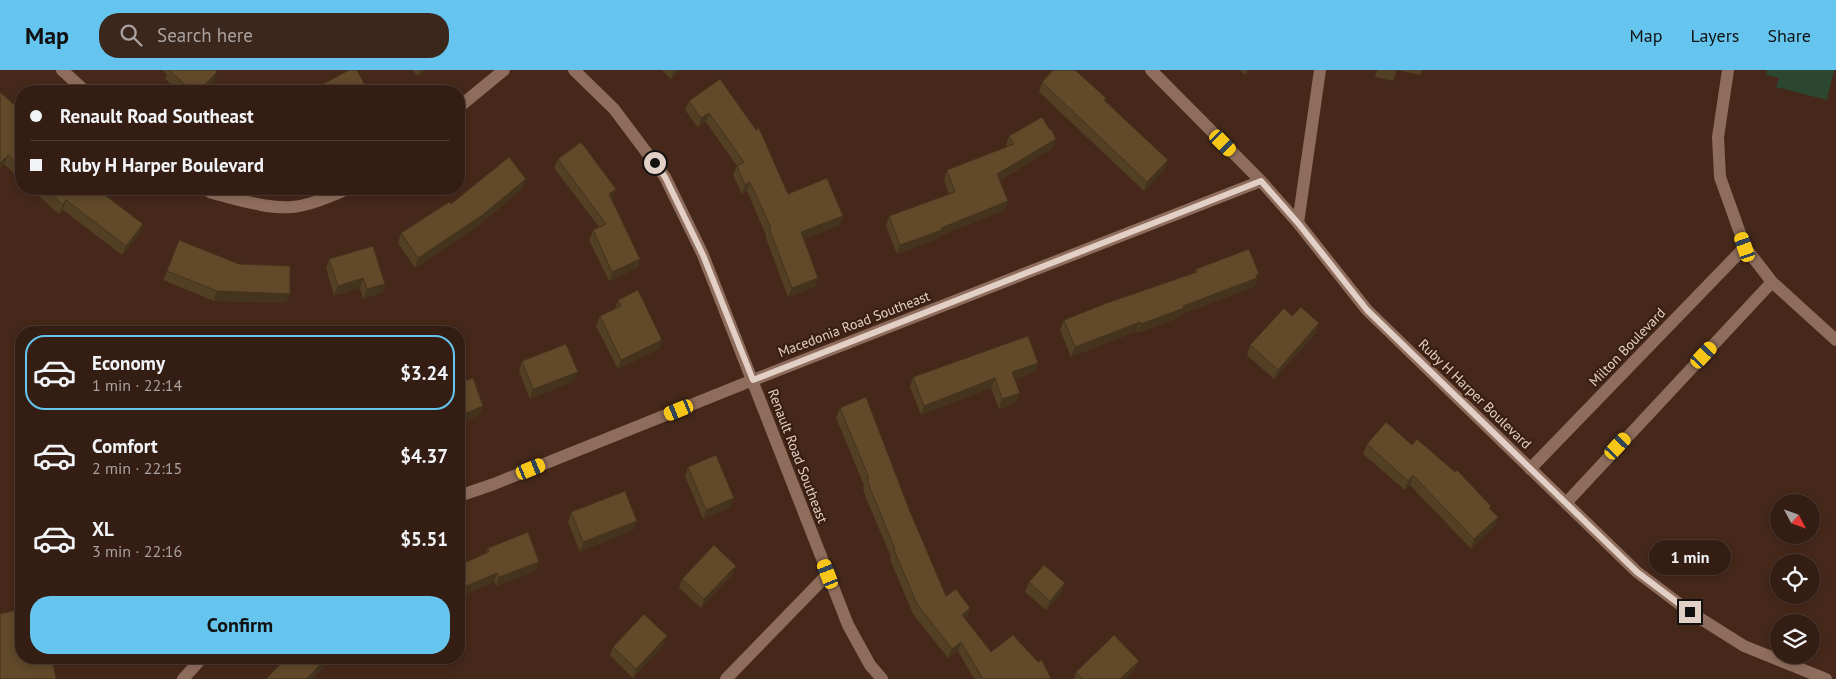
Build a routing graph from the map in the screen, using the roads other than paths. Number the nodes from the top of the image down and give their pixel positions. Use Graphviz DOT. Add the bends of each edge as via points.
graph roads {
  1 [pos="62,70"];
  2 [pos="504,70"];
  3 [pos="574,70"];
  4 [pos="1151,70"];
  5 [pos="1320,70"];
  6 [pos="1728,70"];
  7 [pos="78,85"];
  8 [pos="465,102"];
  9 [pos="1261,181"];
  10 [pos="221,195"];
  11 [pos="334,195"];
  12 [pos="1298,223"];
  13 [pos="1745,247"];
  14 [pos="1772,282"];
  15 [pos="1836,340"];
  16 [pos="753,380"];
  17 [pos="1530,468"];
  18 [pos="465,494"];
  19 [pos="1566,503"];
  20 [pos="828,574"];
  21 [pos="197,664"];
  22 [pos="183,679"];
  23 [pos="726,679"];
  24 [pos="882,679"];
  25 [pos="1826,679"];
  1 -- 7 [label="street"];
  2 -- 8 [label="street"];
  3 -- 16 [label="street, Renault Road Southeast" via="614,109 665,177 703,255"];
  4 -- 9 [label="street, Ruby H Harper Boulevard"];
  5 -- 12 [label="street"];
  6 -- 13 [label="street" via="1718,137 1720,177"];
  9 -- 12 [label="street, Ruby H Harper Boulevard"];
  9 -- 16 [label="street, Macedonia Road Southeast"];
  10 -- 11 [label="street" via="269,206 292,207"];
  12 -- 17 [label="street, Ruby H Harper Boulevard" via="1367,310"];
  13 -- 14 [label="street"];
  13 -- 17 [label="street, Milton Boulevard"];
  14 -- 15 [label="street"];
  14 -- 19 [label="street"];
  16 -- 18 [label="street, Macedonia Road Southeast"];
  16 -- 20 [label="street, Renault Road Southeast"];
  17 -- 19 [label="street, Ruby H Harper Boulevard"];
  19 -- 25 [label="street, Ruby H Harper Boulevard" via="1637,572 1690,612 1744,646"];
  20 -- 23 [label="street"];
  20 -- 24 [label="street, Renault Road Southeast" via="848,625 870,665"];
  21 -- 22 [label="street"];
}
